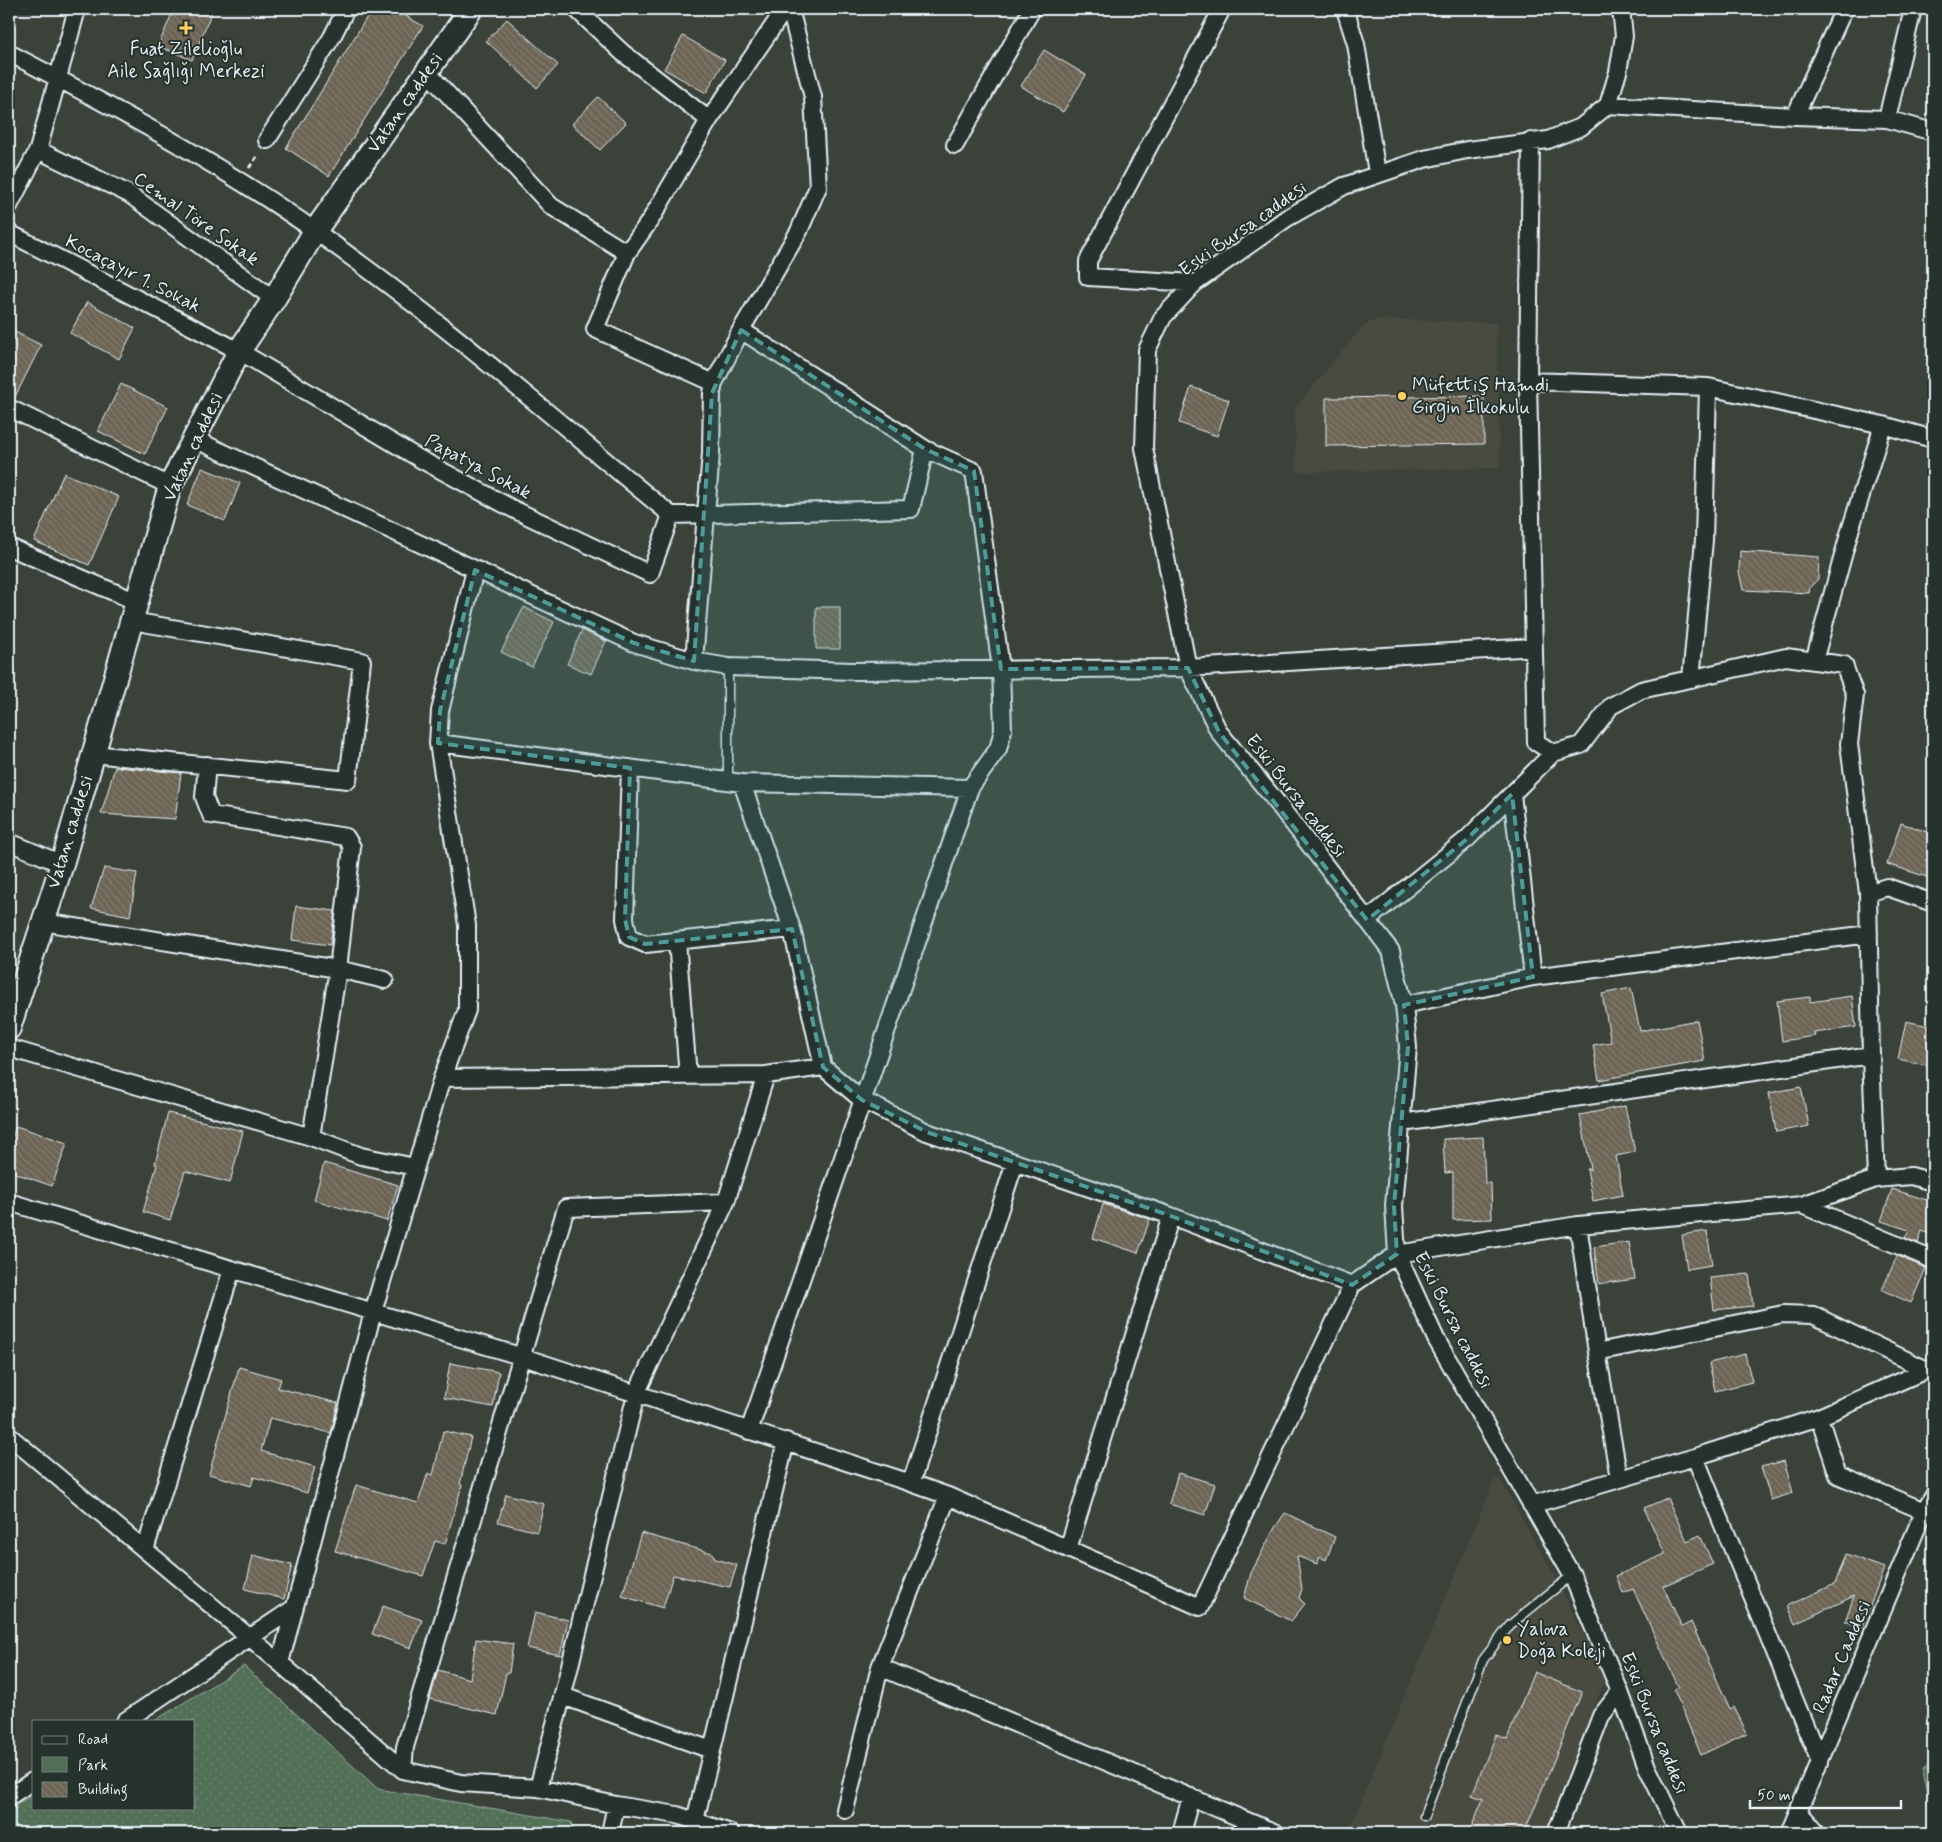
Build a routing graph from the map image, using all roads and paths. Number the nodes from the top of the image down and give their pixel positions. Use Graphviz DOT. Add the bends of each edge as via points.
graph roads {
  1 [pos="77,9"];
  2 [pos="346,9"];
  3 [pos="472,9"];
  4 [pos="576,9"];
  5 [pos="785,9"];
  6 [pos="790,9"];
  7 [pos="1032,9"];
  8 [pos="1222,9"];
  9 [pos="1345,9"];
  10 [pos="1621,9"];
  11 [pos="1844,9"];
  12 [pos="1913,9"];
  13 [pos="9,53"];
  14 [pos="427,72"];
  15 [pos="59,80"];
  16 [pos="1608,105"];
  17 [pos="1795,116"];
  18 [pos="1887,119"];
  19 [pos="709,120"];
  20 [pos="1933,132"];
  21 [pos="267,140"];
  22 [pos="1531,141"];
  23 [pos="955,145"];
  24 [pos="38,150"];
  25 [pos="1377,173"];
  26 [pos="241,182"];
  27 [pos="9,206"];
  28 [pos="315,231"];
  29 [pos="9,233"];
  30 [pos="627,253"];
  31 [pos="1195,283"];
  32 [pos="274,299"];
  33 [pos="741,330"];
  34 [pos="239,351"];
  35 [pos="1528,381"];
  36 [pos="714,383"];
  37 [pos="1708,387"];
  38 [pos="9,408"];
  39 [pos="1884,424"];
  40 [pos="194,439"];
  41 [pos="1933,439"];
  42 [pos="925,449"];
  43 [pos="170,486"];
  44 [pos="706,514"];
  45 [pos="671,515"];
  46 [pos="9,546"];
  47 [pos="475,570"];
  48 [pos="135,612"];
  49 [pos="1534,647"];
  50 [pos="694,661"];
  51 [pos="1814,661"];
  52 [pos="728,667"];
  53 [pos="1001,668"];
  54 [pos="1188,668"];
  55 [pos="1692,679"];
  56 [pos="438,743"];
  57 [pos="1553,753"];
  58 [pos="94,754"];
  59 [pos="206,765"];
  60 [pos="630,768"];
  61 [pos="735,782"];
  62 [pos="970,788"];
  63 [pos="1512,794"];
  64 [pos="9,842"];
  65 [pos="62,864"];
  66 [pos="1868,894"];
  67 [pos="1933,903"];
  68 [pos="1367,920"];
  69 [pos="43,922"];
  70 [pos="792,929"];
  71 [pos="1869,934"];
  72 [pos="677,941"];
  73 [pos="338,969"];
  74 [pos="1533,977"];
  75 [pos="386,980"];
  76 [pos="1404,1005"];
  77 [pos="9,1028"];
  78 [pos="9,1048"];
  79 [pos="1871,1055"];
  80 [pos="823,1067"];
  81 [pos="766,1075"];
  82 [pos="688,1076"];
  83 [pos="442,1078"];
  84 [pos="862,1100"];
  85 [pos="1402,1123"];
  86 [pos="311,1137"];
  87 [pos="1015,1162"];
  88 [pos="415,1167"];
  89 [pos="1876,1179"];
  90 [pos="1933,1182"];
  91 [pos="9,1202"];
  92 [pos="726,1202"];
  93 [pos="1802,1205"];
  94 [pos="1171,1216"];
  95 [pos="1578,1225"];
  96 [pos="1397,1254"];
  97 [pos="1933,1260"];
  98 [pos="232,1269"];
  99 [pos="1352,1285"];
  100 [pos="373,1312"];
  101 [pos="1597,1352"];
  102 [pos="522,1357"];
  103 [pos="1929,1371"];
  104 [pos="636,1394"];
  105 [pos="1819,1417"];
  106 [pos="748,1431"];
  107 [pos="9,1436"];
  108 [pos="786,1440"];
  109 [pos="1694,1457"];
  110 [pos="1619,1478"];
  111 [pos="911,1483"];
  112 [pos="948,1496"];
  113 [pos="1933,1496"];
  114 [pos="1531,1505"];
  115 [pos="1924,1511"];
  116 [pos="1068,1549"];
  117 [pos="145,1550"];
  118 [pos="1572,1576"];
  119 [pos="294,1608"];
  120 [pos="250,1638"];
  121 [pos="280,1663"];
  122 [pos="880,1667"];
  123 [pos="1620,1692"];
  124 [pos="563,1696"];
  125 [pos="126,1720"];
  126 [pos="712,1750"];
  127 [pos="1820,1762"];
  128 [pos="403,1770"];
  129 [pos="32,1781"];
  130 [pos="538,1788"];
  131 [pos="9,1797"];
  132 [pos="1191,1797"];
  133 [pos="616,1805"];
  134 [pos="845,1810"];
  135 [pos="1799,1812"];
  136 [pos="1424,1816"];
  137 [pos="695,1821"];
  138 [pos="610,1833"];
  139 [pos="731,1833"];
  140 [pos="1181,1833"];
  141 [pos="1276,1833"];
  142 [pos="1556,1833"];
  143 [pos="1679,1833"];
  144 [pos="1789,1833"];
  145 [pos="1817,1833"];
  1 -- 15 [label="street"];
  2 -- 21 [label="street"];
  3 -- 14 [label="street, Vatan caddesi"];
  4 -- 19 [label="street" via="623,53"];
  5 -- 19 [label="street"];
  6 -- 33 [label="street" via="813,97 818,187 799,231"];
  7 -- 23 [label="street"];
  8 -- 31 [label="street" via="1088,261 1088,277"];
  9 -- 25 [label="street" via="1356,44"];
  10 -- 16 [label="street" via="1624,36"];
  11 -- 17 [label="street"];
  12 -- 18 [label="street"];
  13 -- 15 [label="street"];
  14 -- 28 [label="street, Vatan caddesi"];
  14 -- 30 [label="street" via="551,206"];
  15 -- 24 [label="street"];
  15 -- 26 [label="street"];
  16 -- 17 [label="street"];
  16 -- 22 [label="street, Eski Bursa caddesi" via="1581,127 1548,140"];
  17 -- 18 [label="street"];
  18 -- 20 [label="street"];
  19 -- 30 [label="street" via="651,219"];
  21 -- 26 [label="path"];
  22 -- 25 [label="street, Eski Bursa caddesi" via="1467,150"];
  22 -- 35 [label="street"];
  24 -- 27 [label="street"];
  24 -- 32 [label="street, Cemal Töre Sokak" via="129,194"];
  25 -- 31 [label="street, Eski Bursa caddesi" via="1344,186 1287,218"];
  26 -- 28 [label="street"];
  28 -- 32 [label="street, Vatan caddesi"];
  28 -- 45 [label="street" via="450,333"];
  29 -- 34 [label="street, Kocaçayır 1. Sokak"];
  30 -- 36 [label="street" via="595,329"];
  31 -- 54 [label="street, Eski Bursa caddesi" via="1164,318 1147,350 1144,413 1144,448"];
  32 -- 34 [label="street, Vatan caddesi"];
  33 -- 36 [label="street"];
  33 -- 42 [label="street"];
  34 -- 40 [label="street, Vatan caddesi"];
  34 -- 45 [label="street, Papatya Sokak" via="420,459 513,510 650,574"];
  35 -- 37 [label="street"];
  35 -- 49 [label="street"];
  36 -- 44 [label="street"];
  37 -- 39 [label="street"];
  37 -- 55 [label="street" via="1704,540"];
  38 -- 43 [label="street"];
  39 -- 41 [label="street"];
  39 -- 51 [label="street"];
  40 -- 43 [label="street, Vatan caddesi"];
  40 -- 47 [label="street"];
  42 -- 44 [label="street" via="911,510"];
  42 -- 53 [label="street" via="974,471"];
  43 -- 48 [label="street, Vatan caddesi"];
  44 -- 45 [label="street"];
  44 -- 50 [label="street"];
  46 -- 48 [label="street"];
  47 -- 50 [label="street" via="634,643"];
  47 -- 56 [label="street" via="440,711"];
  48 -- 58 [label="street, Vatan caddesi"];
  48 -- 59 [label="street" via="362,661 348,780"];
  49 -- 54 [label="street"];
  49 -- 57 [label="street" via="1536,742"];
  50 -- 52 [label="street"];
  51 -- 55 [label="street" via="1786,657"];
  51 -- 66 [label="street" via="1844,665 1855,695 1849,744"];
  52 -- 53 [label="street" via="853,671"];
  52 -- 61 [label="lane"];
  53 -- 54 [label="street"];
  53 -- 62 [label="street" via="1003,730 998,749"];
  54 -- 68 [label="street, Eski Bursa caddesi" via="1220,732"];
  55 -- 57 [label="street" via="1641,690 1611,706 1581,745"];
  56 -- 60 [label="street"];
  56 -- 83 [label="street" via="466,925 466,1010"];
  57 -- 63 [label="street"];
  58 -- 59 [label="street"];
  58 -- 65 [label="street, Vatan caddesi"];
  59 -- 73 [label="street" via="204,797 211,815 346,837 352,847"];
  60 -- 61 [label="street"];
  60 -- 72 [label="street" via="625,919 629,937 645,944"];
  61 -- 62 [label="street"];
  61 -- 70 [label="street"];
  62 -- 84 [label="street"];
  63 -- 68 [label="street" via="1467,839"];
  63 -- 74 [label="street"];
  64 -- 65 [label="street"];
  65 -- 69 [label="street, Vatan caddesi"];
  66 -- 67 [label="street" via="1887,887"];
  66 -- 71 [label="street"];
  68 -- 76 [label="street, Eski Bursa caddesi" via="1390,951"];
  69 -- 73 [label="street"];
  69 -- 77 [label="street, Vatan caddesi"];
  70 -- 72 [label="street"];
  70 -- 80 [label="street"];
  71 -- 74 [label="street"];
  71 -- 79 [label="street"];
  72 -- 82 [label="street"];
  73 -- 75 [label="street"];
  73 -- 86 [label="street"];
  74 -- 76 [label="street"];
  76 -- 85 [label="street, Eski Bursa caddesi" via="1408,1047"];
  78 -- 86 [label="street"];
  79 -- 85 [label="street"];
  79 -- 89 [label="street"];
  80 -- 81 [label="street"];
  80 -- 84 [label="street"];
  81 -- 82 [label="street"];
  81 -- 92 [label="street"];
  82 -- 83 [label="street"];
  83 -- 88 [label="street"];
  84 -- 87 [label="street" via="927,1132"];
  84 -- 106 [label="street"];
  85 -- 96 [label="street, Eski Bursa caddesi" via="1394,1206"];
  86 -- 88 [label="street" via="361,1156"];
  87 -- 94 [label="street"];
  87 -- 111 [label="street"];
  88 -- 100 [label="street"];
  89 -- 90 [label="street" via="1911,1176"];
  89 -- 93 [label="street"];
  91 -- 98 [label="street"];
  92 -- 102 [label="street" via="566,1208"];
  92 -- 104 [label="street"];
  93 -- 95 [label="street"];
  93 -- 97 [label="street"];
  94 -- 99 [label="street"];
  94 -- 116 [label="street"];
  95 -- 96 [label="street"];
  95 -- 101 [label="street"];
  96 -- 99 [label="street"];
  96 -- 114 [label="street, Eski Bursa caddesi" via="1436,1339"];
  98 -- 100 [label="street"];
  98 -- 117 [label="street"];
  99 -- 116 [label="street" via="1200,1607"];
  100 -- 102 [label="street"];
  100 -- 119 [label="street"];
  101 -- 103 [label="street" via="1784,1314 1813,1315"];
  101 -- 110 [label="street"];
  102 -- 104 [label="street"];
  102 -- 128 [label="street" via="405,1747"];
  103 -- 105 [label="street"];
  104 -- 106 [label="street"];
  104 -- 124 [label="street"];
  105 -- 109 [label="street"];
  105 -- 115 [label="street" via="1838,1476"];
  106 -- 108 [label="street"];
  107 -- 117 [label="street"];
  108 -- 111 [label="street"];
  108 -- 126 [label="street"];
  109 -- 110 [label="street"];
  109 -- 127 [label="street"];
  110 -- 114 [label="street"];
  111 -- 112 [label="street"];
  112 -- 116 [label="street"];
  112 -- 122 [label="street"];
  113 -- 115 [label="street, Radar Caddesi"];
  114 -- 118 [label="street, Eski Bursa caddesi"];
  115 -- 127 [label="street, Radar Caddesi"];
  117 -- 120 [label="street"];
  118 -- 123 [label="street, Eski Bursa caddesi"];
  118 -- 136 [label="lane" via="1510,1624 1483,1660"];
  119 -- 120 [label="street"];
  119 -- 121 [label="street"];
  120 -- 121 [label="street"];
  120 -- 125 [label="street"];
  121 -- 128 [label="street"];
  122 -- 132 [label="street"];
  122 -- 134 [label="street"];
  123 -- 142 [label="street" via="1602,1716"];
  123 -- 143 [label="street, Eski Bursa caddesi" via="1647,1767"];
  124 -- 126 [label="street"];
  124 -- 130 [label="street"];
  126 -- 137 [label="street"];
  127 -- 135 [label="street, Radar Caddesi"];
  128 -- 130 [label="street" via="461,1783"];
  129 -- 131 [label="street"];
  130 -- 133 [label="street"];
  132 -- 140 [label="street"];
  132 -- 141 [label="street"];
  133 -- 137 [label="street"];
  133 -- 138 [label="street"];
  135 -- 144 [label="street, Radar Caddesi"];
  135 -- 145 [label="street"];
  137 -- 139 [label="street"];
}
